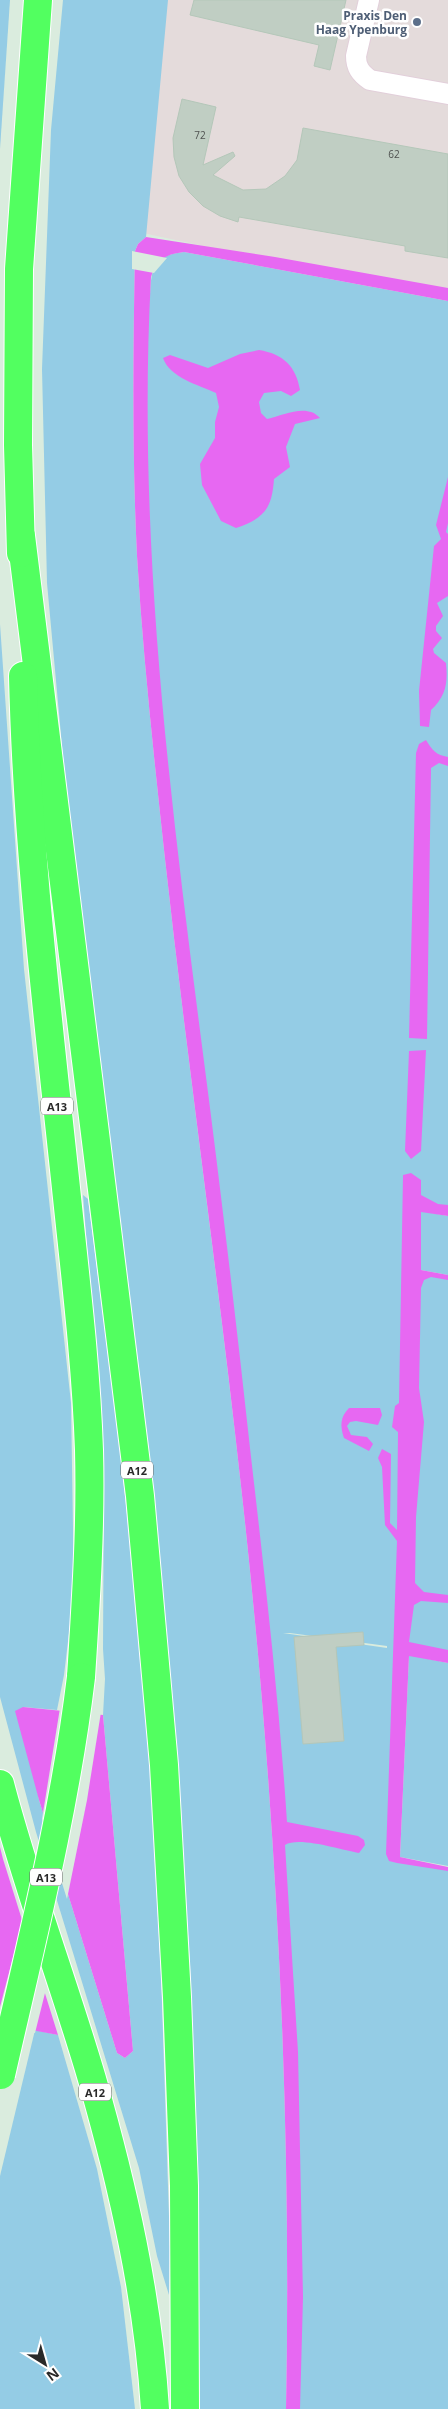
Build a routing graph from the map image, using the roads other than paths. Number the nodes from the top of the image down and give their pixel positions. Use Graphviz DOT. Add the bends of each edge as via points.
graph roads {
  1 [pos="38,0"];
  2 [pos="368,0"];
  3 [pos="448,94"];
  4 [pos="21,536"];
  5 [pos="0,1784"];
  6 [pos="0,2077"];
  7 [pos="154,2409"];
  8 [pos="185,2409"];
  1 -- 4 [label="highway, A13" via="19,269"];
  2 -- 3 [label="street" via="356,56 361,74 370,80"];
  4 -- 6 [label="highway, A13, bridge" via="25,767 76,1282 88,1448 89,1570 81,1677 58,1824"];
  4 -- 8 [label="highway, A12" via="140,1496 164,1765 184,2176"];
  5 -- 7 [label="highway, A12" via="92,2078 122,2192 142,2288"];
}
